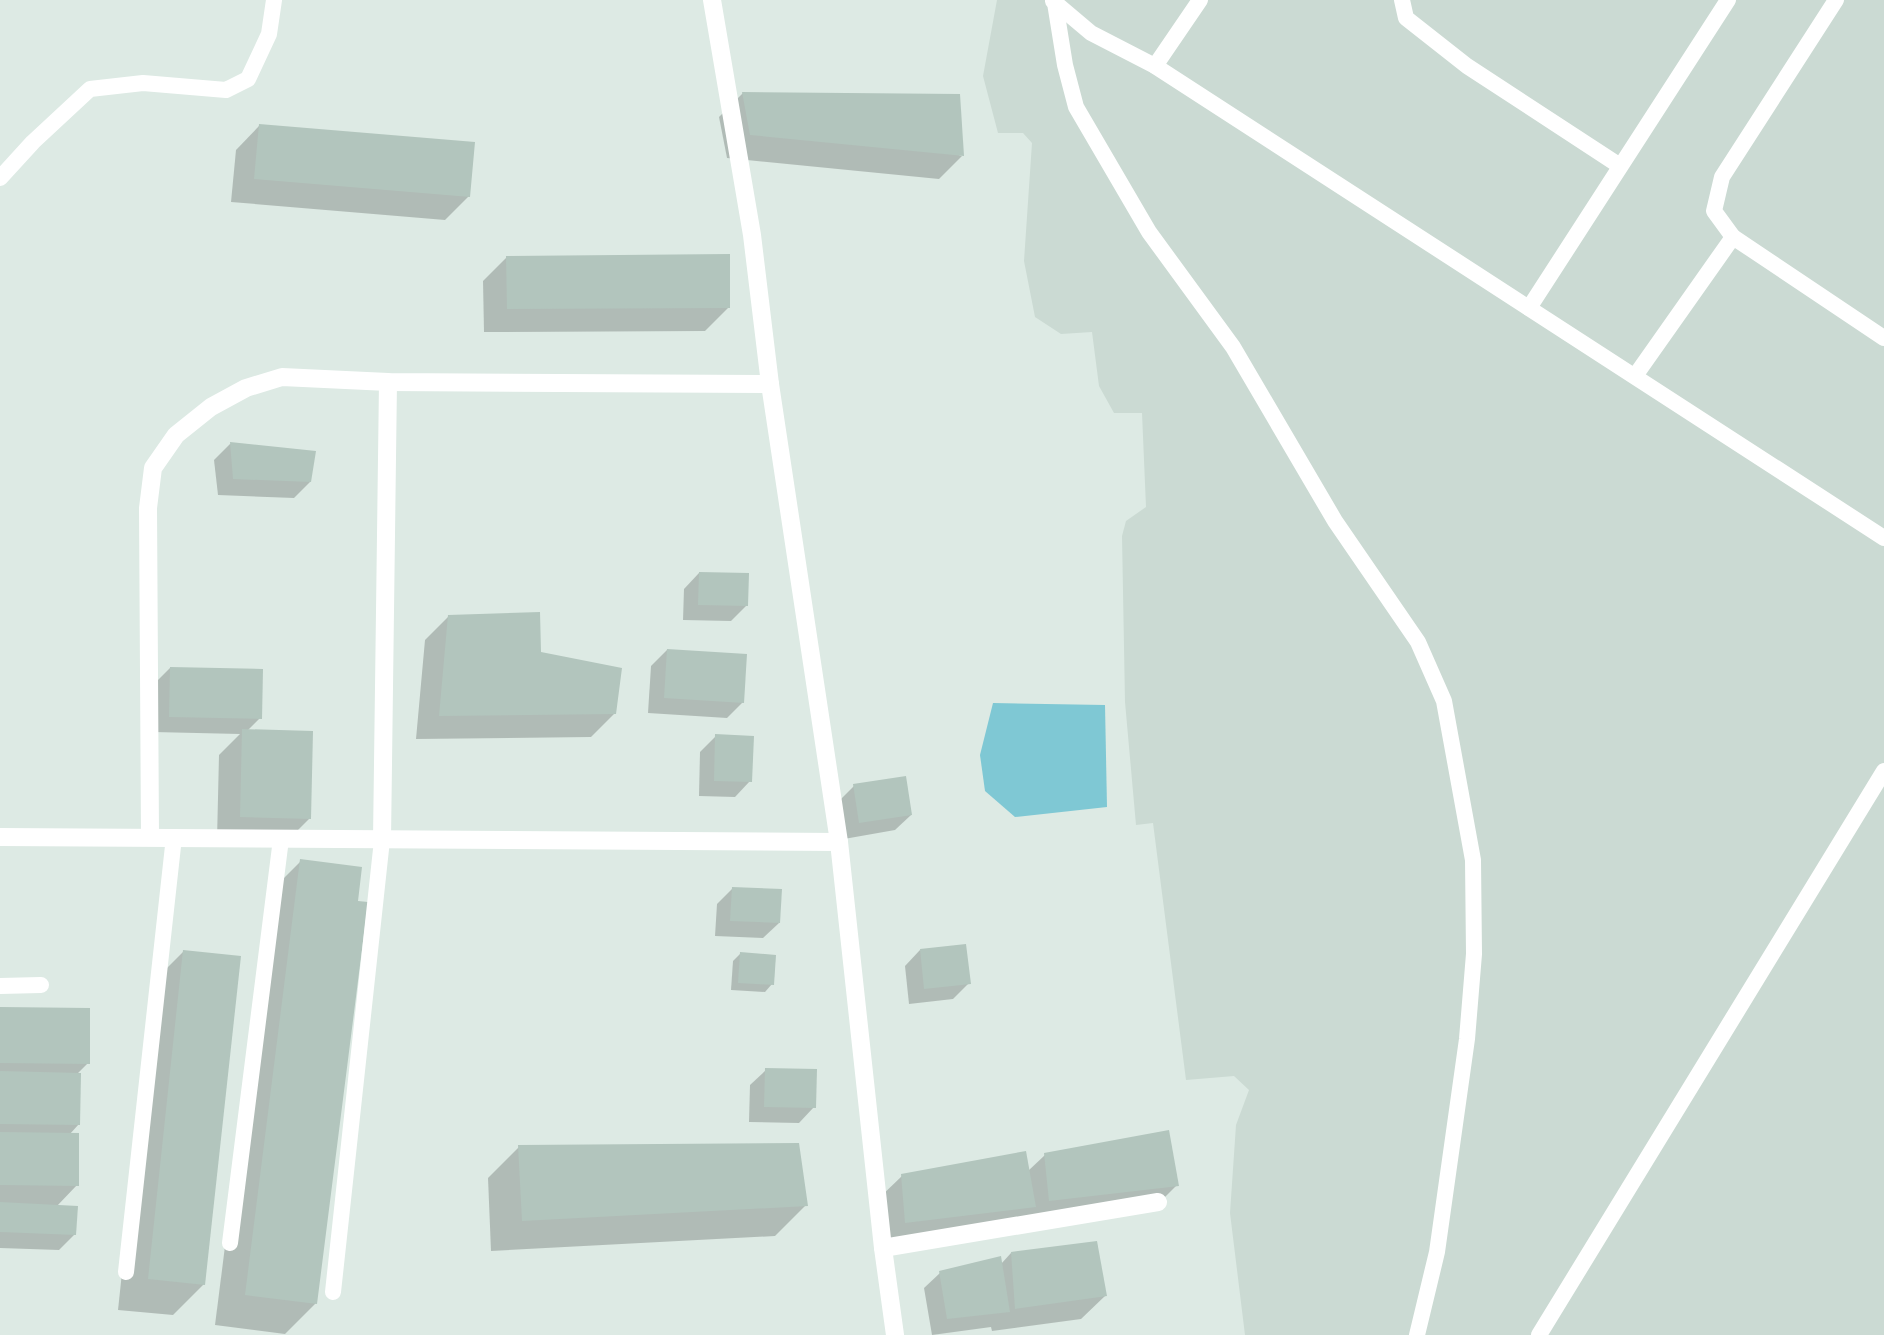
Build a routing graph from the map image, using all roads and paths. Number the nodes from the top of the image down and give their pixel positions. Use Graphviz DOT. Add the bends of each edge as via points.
graph roads {
  1 [pos="274,0"];
  2 [pos="712,0"];
  3 [pos="1200,0"];
  4 [pos="1402,0"];
  5 [pos="1728,0"];
  6 [pos="1836,0"];
  7 [pos="1054,2"];
  8 [pos="1155,66"];
  9 [pos="1620,166"];
  10 [pos="0,178"];
  11 [pos="1733,237"];
  12 [pos="1529,308"];
  13 [pos="1884,338"];
  14 [pos="1635,376"];
  15 [pos="388,382"];
  16 [pos="770,384"];
  17 [pos="1884,537"];
  18 [pos="1883,774"];
  19 [pos="0,837"];
  20 [pos="150,837"];
  21 [pos="174,837"];
  22 [pos="281,839"];
  23 [pos="381,840"];
  24 [pos="839,842"];
  25 [pos="40,985"];
  26 [pos="0,986"];
  27 [pos="1158,1202"];
  28 [pos="230,1244"];
  29 [pos="883,1248"];
  30 [pos="126,1272"];
  31 [pos="333,1292"];
  32 [pos="895,1335"];
  33 [pos="1417,1335"];
  34 [pos="1539,1335"];
  1 -- 10 [label="lane" via="268,34 248,79 226,90 143,83 90,89"];
  2 -- 16 [label="street" via="752,235"];
  3 -- 8 [label="lane"];
  4 -- 9 [label="lane" via="1406,18 1467,66"];
  5 -- 9 [label="lane"];
  6 -- 11 [label="lane" via="1722,177 1714,211"];
  7 -- 8 [label="lane" via="1090,33"];
  7 -- 33 [label="lane" via="1076,107 1149,232 1233,347 1335,521 1418,642 1444,701 1473,860 1474,954 1467,1039 1437,1252"];
  8 -- 12 [label="lane"];
  9 -- 12 [label="lane"];
  11 -- 13 [label="lane"];
  11 -- 14 [label="lane"];
  12 -- 14 [label="lane"];
  14 -- 17 [label="lane"];
  15 -- 16 [label="street"];
  15 -- 20 [label="street" via="282,377 246,388 211,407 176,435 153,468 148,508"];
  15 -- 23 [label="street"];
  16 -- 24 [label="street"];
  18 -- 34 [label="lane"];
  19 -- 20 [label="street"];
  20 -- 21 [label="street"];
  21 -- 22 [label="street"];
  21 -- 30 [label="lane"];
  22 -- 23 [label="street"];
  22 -- 28 [label="lane"];
  23 -- 24 [label="street"];
  23 -- 31 [label="lane"];
  24 -- 29 [label="street"];
  25 -- 26 [label="lane"];
  27 -- 29 [label="street"];
  29 -- 32 [label="street"];
}
